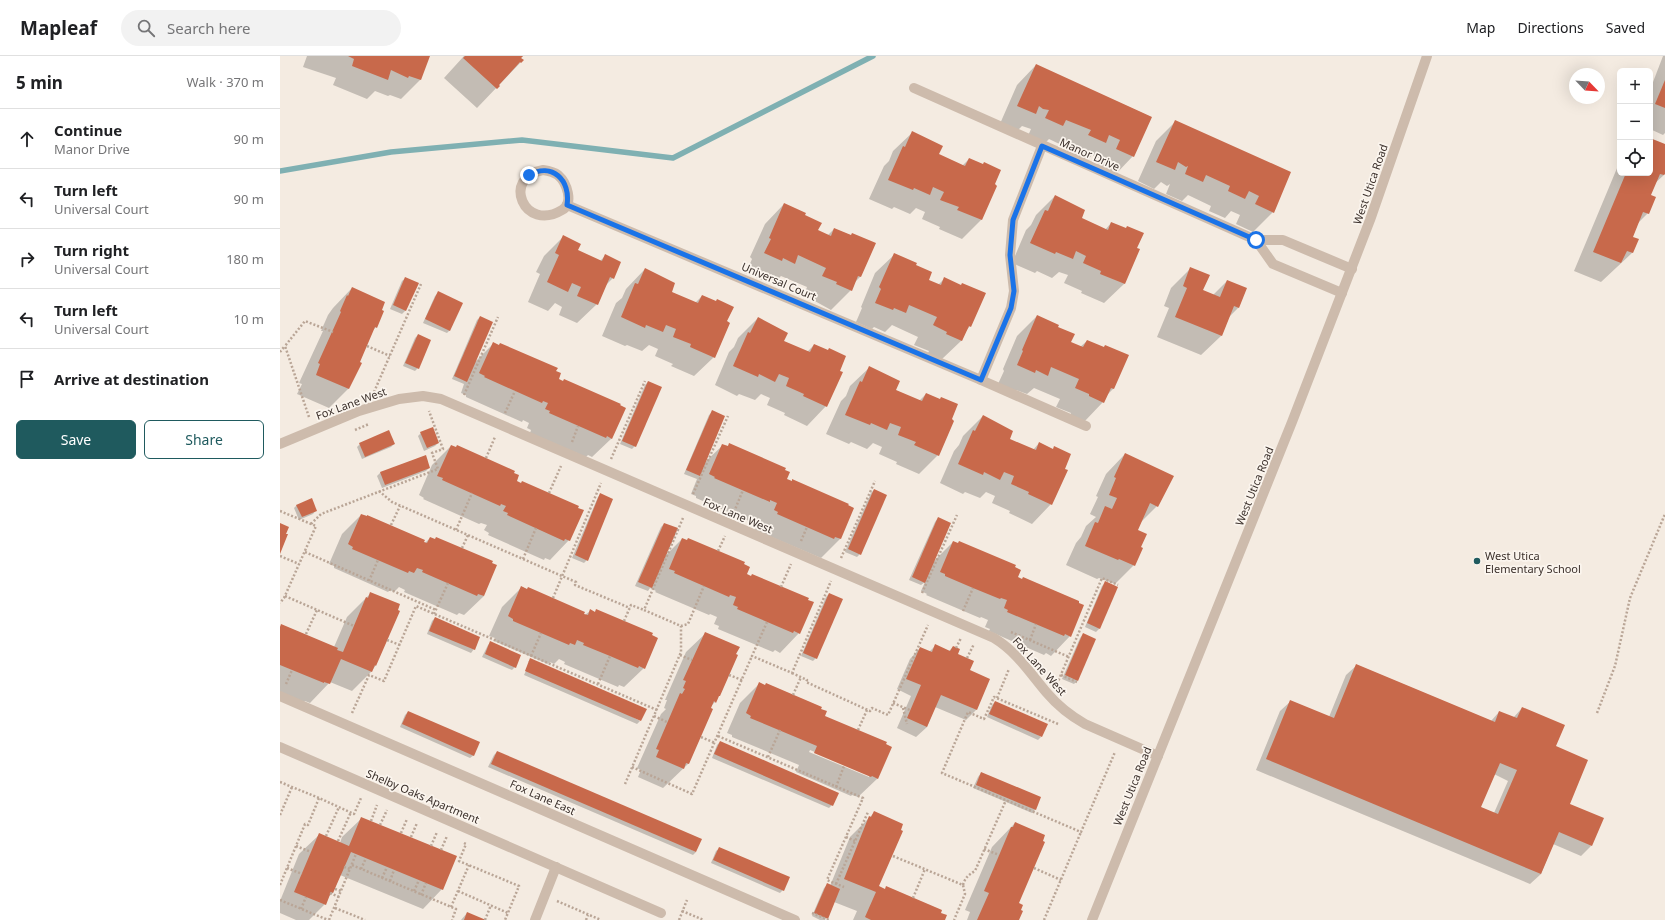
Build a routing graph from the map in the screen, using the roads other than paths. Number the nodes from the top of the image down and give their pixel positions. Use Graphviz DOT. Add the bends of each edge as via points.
graph roads {
  1 [pos="1427,56"];
  2 [pos="914,88"];
  3 [pos="1042,146"];
  4 [pos="567,205"];
  5 [pos="1256,240"];
  6 [pos="1352,269"];
  7 [pos="1342,293"];
  8 [pos="981,380"];
  9 [pos="1086,426"];
  10 [pos="280,444"];
  11 [pos="280,696"];
  12 [pos="280,747"];
  13 [pos="1158,756"];
  14 [pos="556,867"];
  15 [pos="661,913"];
  16 [pos="535,920"];
  17 [pos="795,920"];
  18 [pos="1092,920"];
  1 -- 6 [label="street, West Utica Road"];
  2 -- 3 [label="street, Manor Drive"];
  3 -- 5 [label="street, Manor Drive"];
  3 -- 8 [label="street" via="1013,220 1010,255 1014,291 1011,308"];
  4 -- 4 [label="street" via="562,210 546,216 532,213 526,208 520,195 524,181 536,171 551,171 563,181 568,197"];
  4 -- 8 [label="street, Universal Court"];
  5 -- 6 [label="street, Manor Drive" via="1283,240"];
  5 -- 7 [label="street" via="1273,264"];
  6 -- 7 [label="street, West Utica Road"];
  7 -- 13 [label="street, West Utica Road"];
  8 -- 9 [label="street, Universal Court"];
  10 -- 13 [label="street, Fox Lane West" via="359,411 399,399 423,396 441,399 994,638 1012,650 1048,694 1075,718"];
  11 -- 17 [label="street, Fox Lane East"];
  12 -- 14 [label="street, Shelby Oaks Apartment"];
  13 -- 18 [label="street, West Utica Road"];
  14 -- 15 [label="street, Shelby Oaks Apartment"];
  14 -- 16 [label="street"];
}
